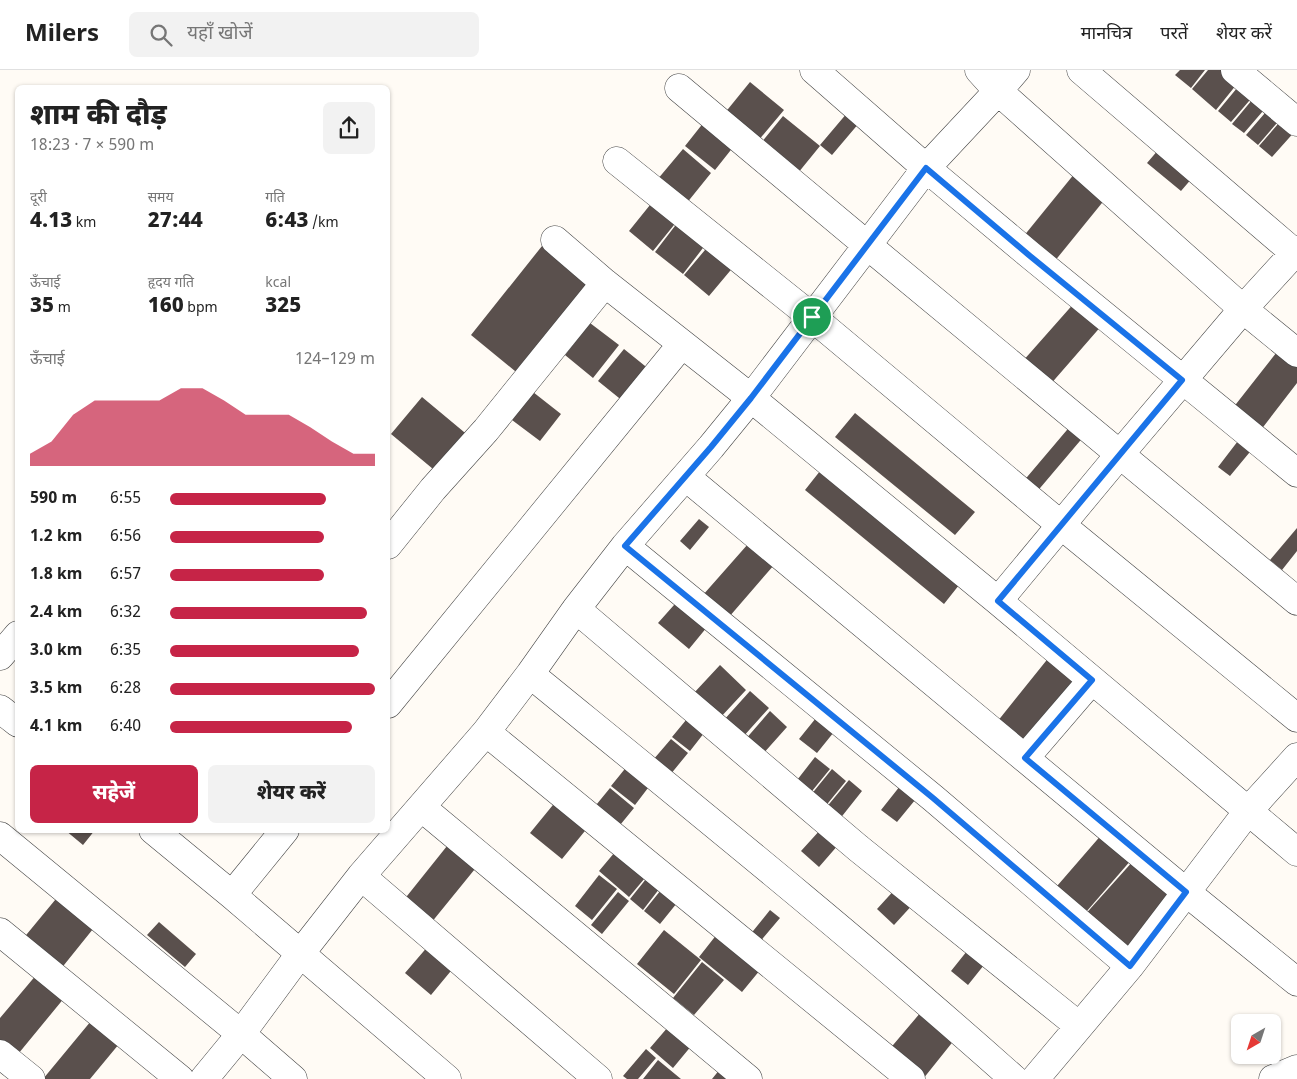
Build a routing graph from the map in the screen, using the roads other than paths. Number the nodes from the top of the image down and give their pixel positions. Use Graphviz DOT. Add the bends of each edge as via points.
graph roads {
  1 [pos="814,70"];
  2 [pos="979,70"];
  3 [pos="1016,70"];
  4 [pos="1081,70"];
  5 [pos="1235,70"];
  6 [pos="679,88"];
  7 [pos="998,91"];
  8 [pos="1297,122"];
  9 [pos="617,161"];
  10 [pos="926,168"];
  11 [pos="555,240"];
  12 [pos="867,246"];
  13 [pos="1296,253"];
  14 [pos="605,283"];
  15 [pos="1243,309"];
  16 [pos="812,317"];
  17 [pos="682,344"];
  18 [pos="1297,353"];
  19 [pos="1182,380"];
  20 [pos="751,398"];
  21 [pos="1120,454"];
  22 [pos="1297,473"];
  23 [pos="686,477"];
  24 [pos="1061,525"];
  25 [pos="390,542"];
  26 [pos="625,546"];
  27 [pos="1297,600"];
  28 [pos="998,601"];
  29 [pos="576,609"];
  30 [pos="15,638"];
  31 [pos="0,656"];
  32 [pos="530,674"];
  33 [pos="1092,680"];
  34 [pos="390,702"];
  35 [pos="0,709"];
  36 [pos="1297,718"];
  37 [pos="15,722"];
  38 [pos="486,732"];
  39 [pos="1297,757"];
  40 [pos="1025,758"];
  41 [pos="421,807"];
  42 [pos="1248,811"];
  43 [pos="160,833"];
  44 [pos="283,833"];
  45 [pos="0,836"];
  46 [pos="1297,852"];
  47 [pos="361,876"];
  48 [pos="1186,892"];
  49 [pos="232,895"];
  50 [pos="0,932"];
  51 [pos="300,954"];
  52 [pos="1130,966"];
  53 [pos="1297,982"];
  54 [pos="1079,1026"];
  55 [pos="241,1034"];
  56 [pos="0,1054"];
  57 [pos="31,1079"];
  58 [pos="180,1079"];
  59 [pos="204,1079"];
  60 [pos="293,1079"];
  61 [pos="447,1079"];
  62 [pos="598,1079"];
  63 [pos="748,1079"];
  64 [pos="911,1079"];
  65 [pos="1014,1079"];
  66 [pos="1035,1079"];
  1 -- 10 [label="street"];
  2 -- 7 [label="street"];
  3 -- 7 [label="street"];
  4 -- 13 [label="street"];
  5 -- 8 [label="street"];
  6 -- 12 [label="street"];
  7 -- 10 [label="street"];
  7 -- 15 [label="street"];
  9 -- 16 [label="street"];
  10 -- 12 [label="street"];
  10 -- 19 [label="street"];
  11 -- 14 [label="street"];
  12 -- 16 [label="street"];
  12 -- 21 [label="street"];
  13 -- 15 [label="street"];
  14 -- 17 [label="street"];
  14 -- 25 [label="street"];
  15 -- 18 [label="street"];
  15 -- 19 [label="street"];
  16 -- 20 [label="street"];
  16 -- 24 [label="street"];
  17 -- 20 [label="street"];
  17 -- 34 [label="street"];
  19 -- 21 [label="street"];
  19 -- 22 [label="street"];
  20 -- 23 [label="street"];
  20 -- 28 [label="street"];
  21 -- 24 [label="street"];
  21 -- 27 [label="street"];
  23 -- 26 [label="street"];
  23 -- 40 [label="street"];
  24 -- 28 [label="street"];
  24 -- 36 [label="street"];
  26 -- 29 [label="street"];
  26 -- 52 [label="street" via="933,798"];
  28 -- 33 [label="street"];
  29 -- 32 [label="street"];
  29 -- 54 [label="street" via="858,848"];
  30 -- 31 [label="street"];
  32 -- 38 [label="street"];
  32 -- 65 [label="street" via="726,833"];
  33 -- 40 [label="street"];
  33 -- 42 [label="street"];
  35 -- 37 [label="street"];
  38 -- 41 [label="street"];
  38 -- 64 [label="street"];
  39 -- 42 [label="street"];
  40 -- 48 [label="street"];
  41 -- 47 [label="street"];
  41 -- 63 [label="street"];
  42 -- 46 [label="street"];
  42 -- 48 [label="street"];
  43 -- 49 [label="street"];
  44 -- 49 [label="street"];
  45 -- 55 [label="street"];
  47 -- 51 [label="street"];
  47 -- 62 [label="street"];
  48 -- 52 [label="street"];
  48 -- 53 [label="street"];
  49 -- 51 [label="street"];
  50 -- 58 [label="street"];
  51 -- 55 [label="street"];
  51 -- 61 [label="street"];
  52 -- 54 [label="street"];
  54 -- 66 [label="street"];
  55 -- 59 [label="street"];
  55 -- 60 [label="street"];
  56 -- 57 [label="street"];
}
